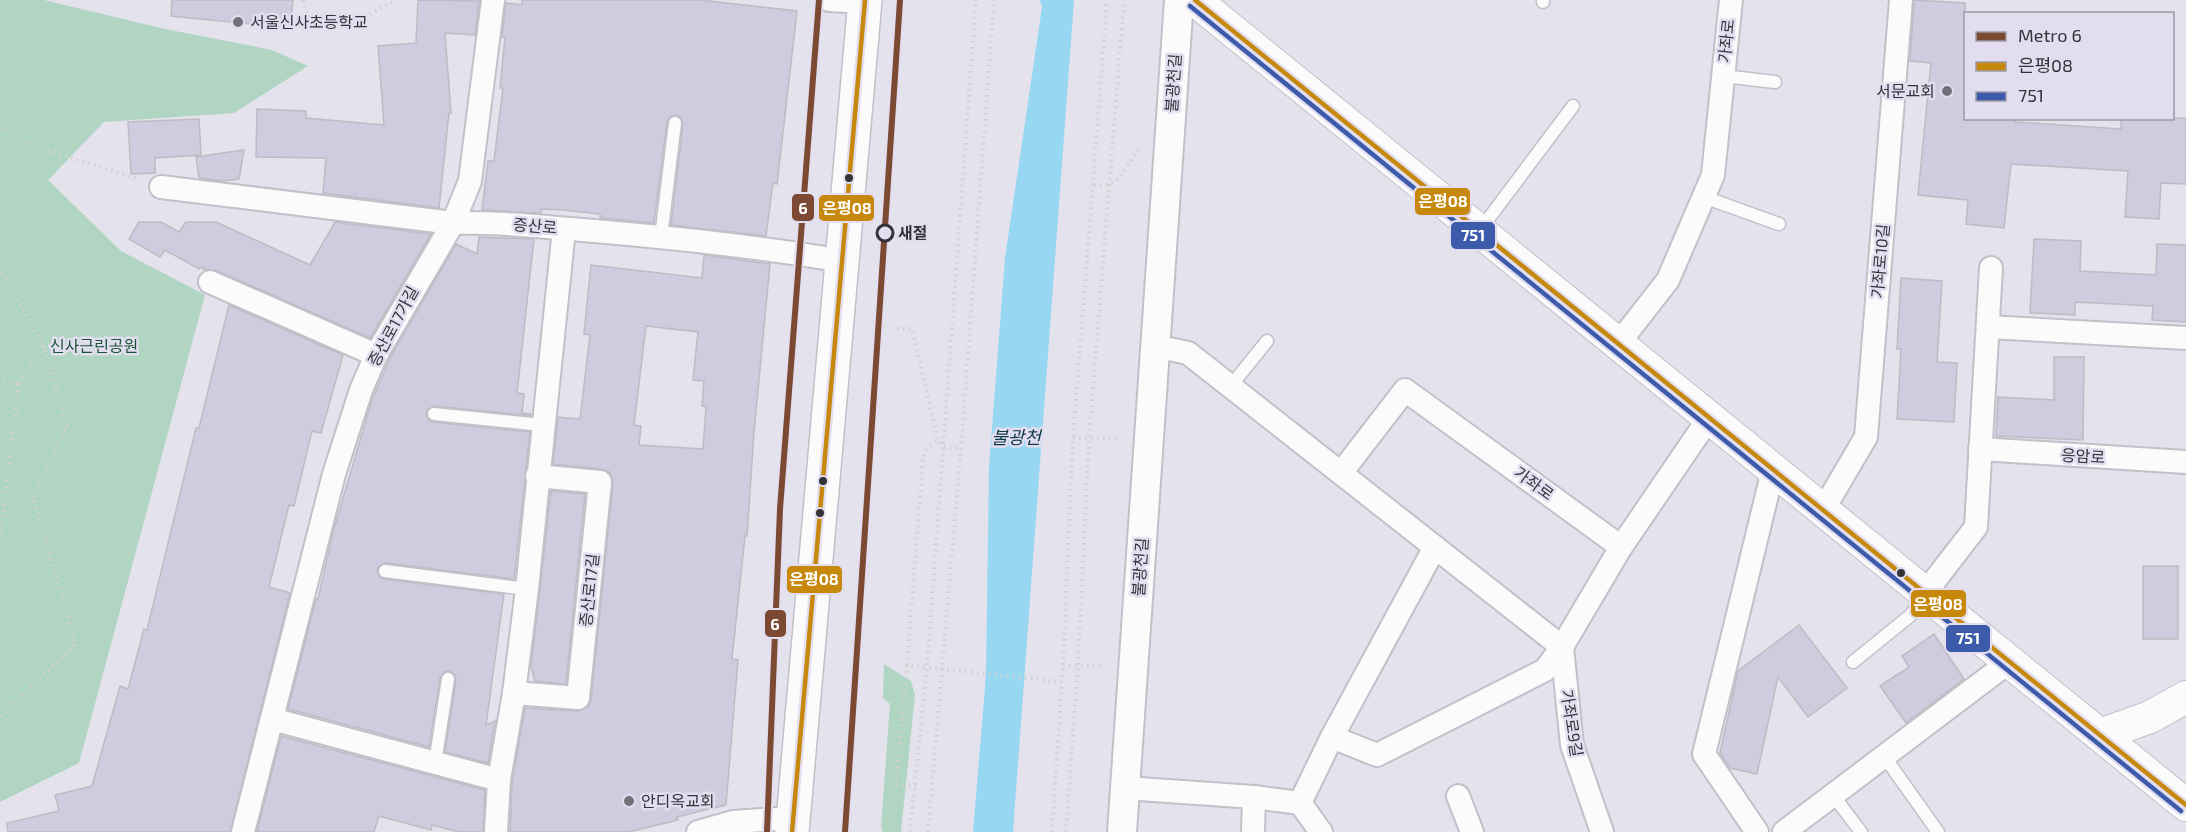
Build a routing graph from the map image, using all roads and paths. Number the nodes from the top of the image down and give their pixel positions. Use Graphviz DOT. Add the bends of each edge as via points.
graph roads {
  1 [pos="303,0"];
  2 [pos="396,0"];
  3 [pos="493,0"];
  4 [pos="829,0"];
  5 [pos="976,0"];
  6 [pos="994,0"];
  7 [pos="1107,0"];
  8 [pos="1124,0"];
  9 [pos="1179,0"];
  10 [pos="1195,0"];
  11 [pos="1731,0"];
  12 [pos="1901,0"];
  13 [pos="865,1"];
  14 [pos="1723,76"];
  15 [pos="1775,82"];
  16 [pos="1573,106"];
  17 [pos="675,123"];
  18 [pos="0,127"];
  19 [pos="1109,184"];
  20 [pos="1094,185"];
  21 [pos="161,187"];
  22 [pos="1704,197"];
  23 [pos="453,223"];
  24 [pos="1779,224"];
  25 [pos="564,229"];
  26 [pos="1479,231"];
  27 [pos="662,237"];
  28 [pos="843,261"];
  29 [pos="0,267"];
  30 [pos="1991,268"];
  31 [pos="210,282"];
  32 [pos="1988,327"];
  33 [pos="897,328"];
  34 [pos="2186,338"];
  35 [pos="1267,341"];
  36 [pos="1618,344"];
  37 [pos="43,345"];
  38 [pos="1155,346"];
  39 [pos="376,355"];
  40 [pos="0,379"];
  41 [pos="19,385"];
  42 [pos="1230,387"];
  43 [pos="434,414"];
  44 [pos="1709,418"];
  45 [pos="542,425"];
  46 [pos="1073,438"];
  47 [pos="1089,439"];
  48 [pos="938,440"];
  49 [pos="944,447"];
  50 [pos="961,448"];
  51 [pos="1980,449"];
  52 [pos="2186,462"];
  53 [pos="1773,470"];
  54 [pos="1341,473"];
  55 [pos="537,476"];
  56 [pos="1823,510"];
  57 [pos="0,541"];
  58 [pos="1435,547"];
  59 [pos="1621,547"];
  60 [pos="385,571"];
  61 [pos="526,589"];
  62 [pos="1925,593"];
  63 [pos="1562,647"];
  64 [pos="1853,662"];
  65 [pos="2009,662"];
  66 [pos="907,665"];
  67 [pos="1063,665"];
  68 [pos="1078,666"];
  69 [pos="927,668"];
  70 [pos="942,668"];
  71 [pos="448,679"];
  72 [pos="1061,682"];
  73 [pos="514,693"];
  74 [pos="2186,697"];
  75 [pos="0,716"];
  76 [pos="272,719"];
  77 [pos="2100,735"];
  78 [pos="1332,737"];
  79 [pos="1884,756"];
  80 [pos="435,763"];
  81 [pos="499,780"];
  82 [pos="916,786"];
  83 [pos="1125,788"];
  84 [pos="1833,795"];
  85 [pos="1254,796"];
  86 [pos="1458,796"];
  87 [pos="1300,803"];
  88 [pos="2186,805"];
  89 [pos="792,825"];
  90 [pos="243,832"];
  91 [pos="496,832"];
  92 [pos="698,832"];
  93 [pos="910,832"];
  94 [pos="928,832"];
  95 [pos="1052,832"];
  96 [pos="1066,832"];
  97 [pos="1122,832"];
  98 [pos="1253,832"];
  99 [pos="1322,832"];
  100 [pos="1472,832"];
  101 [pos="1602,832"];
  102 [pos="1757,832"];
  103 [pos="1784,832"];
  104 [pos="1860,832"];
  105 [pos="1938,832"];
  1 -- 2 [label="path" via="309,20 351,24"];
  3 -- 23 [label="street" via="470,182"];
  4 -- 13 [label="street"];
  5 -- 49 [label="path"];
  6 -- 50 [label="path"];
  7 -- 20 [label="path"];
  8 -- 19 [label="path"];
  9 -- 38 [label="street, 불광천길"];
  10 -- 26 [label="main road"];
  11 -- 14 [label="street, 가좌로"];
  12 -- 56 [label="street, 가좌로10길" via="1866,437"];
  13 -- 28 [label="main road"];
  14 -- 15 [label="lane"];
  14 -- 22 [label="street, 가좌로" via="1713,175"];
  16 -- 26 [label="lane"];
  17 -- 27 [label="lane"];
  18 -- 21 [label="path" via="33,146"];
  19 -- 20 [label="path"];
  19 -- 47 [label="path"];
  20 -- 46 [label="path"];
  21 -- 23 [label="street"];
  22 -- 24 [label="lane"];
  22 -- 36 [label="street, 가좌로" via="1668,280"];
  23 -- 25 [label="street, 증산로"];
  23 -- 39 [label="street, 증산로17가길"];
  25 -- 27 [label="street, 증산로"];
  25 -- 45 [label="street"];
  26 -- 36 [label="main road"];
  27 -- 28 [label="street, 증산로"];
  28 -- 89 [label="main road"];
  29 -- 37 [label="path"];
  30 -- 32 [label="street"];
  31 -- 39 [label="street"];
  32 -- 34 [label="street"];
  32 -- 51 [label="street"];
  33 -- 48 [label="path" via="912,329"];
  35 -- 42 [label="lane"];
  36 -- 44 [label="main road"];
  37 -- 41 [label="path"];
  37 -- 75 [label="path" via="67,426 33,497 76,644"];
  38 -- 42 [label="street" via="1188,353"];
  38 -- 83 [label="street, 불광천길"];
  39 -- 76 [label="street, 증산로17가길" via="334,474"];
  40 -- 41 [label="path"];
  41 -- 57 [label="path"];
  42 -- 54 [label="street"];
  43 -- 45 [label="lane"];
  44 -- 53 [label="main road"];
  44 -- 59 [label="street"];
  45 -- 55 [label="street"];
  46 -- 47 [label="path"];
  46 -- 67 [label="path"];
  47 -- 68 [label="path"];
  48 -- 49 [label="path"];
  48 -- 66 [label="path" via="923,457"];
  49 -- 50 [label="path"];
  49 -- 69 [label="path"];
  50 -- 70 [label="path"];
  51 -- 52 [label="street, 응암로"];
  51 -- 62 [label="street" via="1976,527"];
  53 -- 56 [label="main road"];
  53 -- 102 [label="street" via="1704,754"];
  54 -- 58 [label="street"];
  54 -- 59 [label="street, 가좌로" via="1405,390"];
  55 -- 61 [label="street"];
  55 -- 73 [label="street, 증산로17길" via="600,482 578,698"];
  56 -- 62 [label="main road"];
  58 -- 63 [label="street"];
  58 -- 78 [label="street"];
  59 -- 63 [label="street"];
  60 -- 61 [label="lane"];
  61 -- 73 [label="street"];
  62 -- 64 [label="lane" via="1911,615"];
  62 -- 65 [label="main road"];
  63 -- 78 [label="street" via="1545,670 1377,755"];
  63 -- 101 [label="street, 가좌로9길" via="1572,745"];
  65 -- 77 [label="main road"];
  65 -- 79 [label="street"];
  66 -- 69 [label="path"];
  66 -- 82 [label="path" via="896,784"];
  67 -- 68 [label="path"];
  67 -- 72 [label="path"];
  68 -- 96 [label="path"];
  69 -- 70 [label="path"];
  69 -- 82 [label="path"];
  70 -- 72 [label="path"];
  70 -- 94 [label="path"];
  71 -- 80 [label="lane"];
  72 -- 95 [label="path"];
  73 -- 81 [label="street"];
  74 -- 77 [label="main road" via="2150,717"];
  76 -- 80 [label="street"];
  76 -- 90 [label="street, 증산로17가길"];
  77 -- 88 [label="main road"];
  78 -- 87 [label="street"];
  79 -- 84 [label="street"];
  79 -- 105 [label="lane"];
  80 -- 81 [label="street"];
  81 -- 91 [label="street"];
  82 -- 93 [label="path"];
  83 -- 85 [label="street"];
  83 -- 97 [label="street, 불광천길"];
  84 -- 103 [label="street"];
  84 -- 104 [label="lane"];
  85 -- 87 [label="street"];
  85 -- 98 [label="street"];
  86 -- 100 [label="street"];
  87 -- 99 [label="street"];
  89 -- 92 [label="street" via="733,822"];
}
